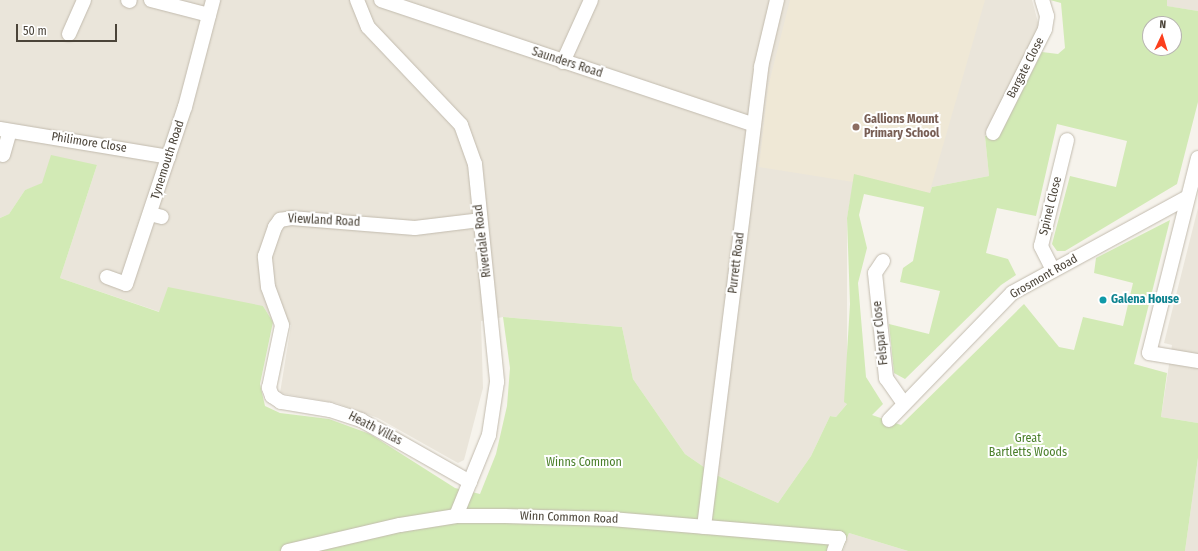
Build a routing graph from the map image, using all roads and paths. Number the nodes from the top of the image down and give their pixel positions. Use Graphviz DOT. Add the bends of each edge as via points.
graph roads {
  1 [pos="84,0"];
  2 [pos="151,0"];
  3 [pos="213,0"];
  4 [pos="357,0"];
  5 [pos="381,0"];
  6 [pos="591,0"];
  7 [pos="776,0"];
  8 [pos="1042,0"];
  9 [pos="209,15"];
  10 [pos="69,34"];
  11 [pos="563,62"];
  12 [pos="754,125"];
  13 [pos="5,130"];
  14 [pos="993,133"];
  15 [pos="1067,140"];
  16 [pos="3,155"];
  17 [pos="169,157"];
  18 [pos="1198,158"];
  19 [pos="1188,197"];
  20 [pos="480,220"];
  21 [pos="883,261"];
  22 [pos="1053,270"];
  23 [pos="107,277"];
  24 [pos="1198,361"];
  25 [pos="272,396"];
  26 [pos="902,402"];
  27 [pos="889,420"];
  28 [pos="470,482"];
  29 [pos="456,516"];
  30 [pos="704,527"];
  31 [pos="288,551"];
  32 [pos="834,551"];
  1 -- 10 [label="street"];
  2 -- 9 [label="street"];
  3 -- 9 [label="street, Tynemouth Road"];
  4 -- 20 [label="street, Riverdale Road" via="368,27 467,136 475,164"];
  5 -- 11 [label="street, Saunders Road"];
  6 -- 11 [label="street"];
  7 -- 12 [label="street, Purrett Road" via="761,67"];
  8 -- 14 [label="street, Bargate Close" via="1047,16 1045,29"];
  9 -- 17 [label="street, Tynemouth Road"];
  11 -- 12 [label="street, Saunders Road"];
  12 -- 30 [label="street, Purrett Road"];
  13 -- 16 [label="street, Philimore Close"];
  13 -- 17 [label="street, Philimore Close"];
  15 -- 22 [label="street, Spinel Close" via="1041,246"];
  17 -- 23 [label="street, Tynemouth Road" via="156,216 126,284"];
  18 -- 19 [label="street"];
  19 -- 22 [label="street, Grosmont Road"];
  19 -- 24 [label="street" via="1149,354"];
  20 -- 25 [label="street, Viewland Road" via="415,228 280,220 265,256 268,287 282,325 270,388"];
  20 -- 28 [label="street, Riverdale Road" via="497,382 489,435"];
  21 -- 26 [label="street, Felspar Close" via="875,274 886,378"];
  22 -- 26 [label="street, Grosmont Road" via="1012,293"];
  25 -- 28 [label="street, Heath Villas" via="281,402 353,417"];
  26 -- 27 [label="street, Grosmont Road"];
  28 -- 29 [label="street, Riverdale Road"];
  29 -- 30 [label="street, Winn Common Road" via="562,516"];
  29 -- 31 [label="street, Winn Common Road" via="346,535"];
  30 -- 32 [label="street, Winn Common Road" via="839,538"];
}
